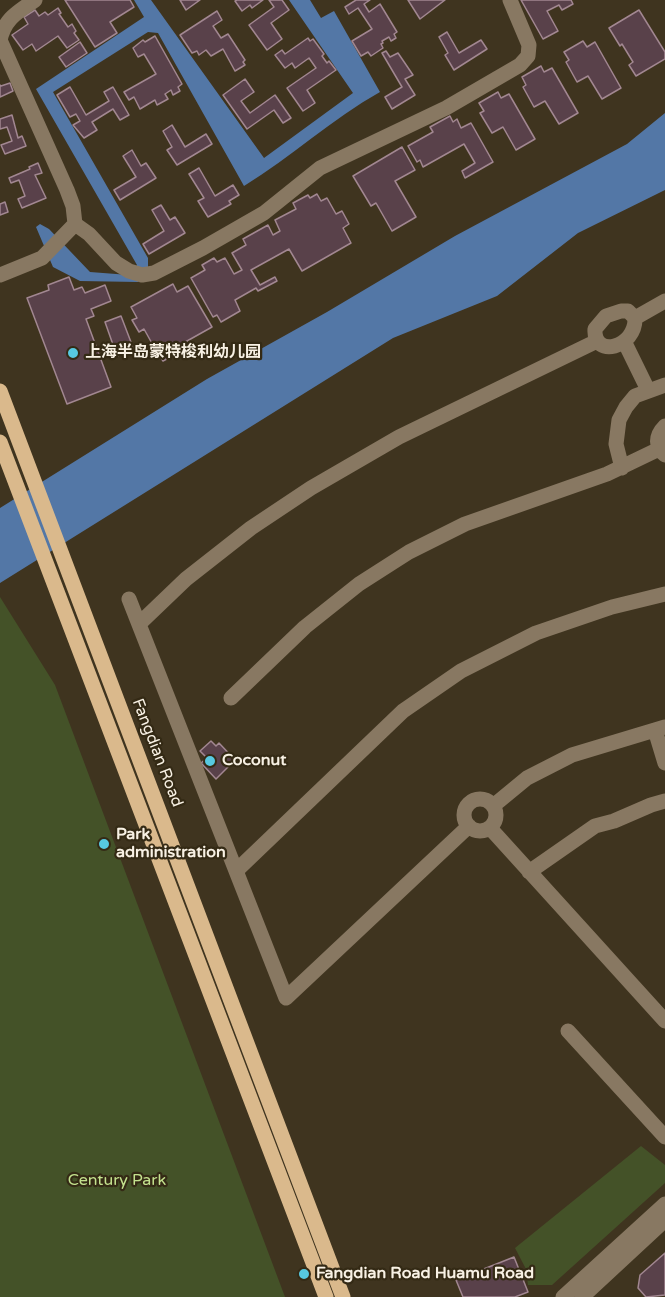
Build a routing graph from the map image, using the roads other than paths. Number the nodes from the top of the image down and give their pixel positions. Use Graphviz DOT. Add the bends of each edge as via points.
graph roads {
  1 [pos="35,0"];
  2 [pos="510,0"];
  3 [pos="70,229"];
  4 [pos="0,274"];
  5 [pos="665,301"];
  6 [pos="635,318"];
  7 [pos="597,341"];
  8 [pos="625,343"];
  9 [pos="665,385"];
  10 [pos="648,390"];
  11 [pos="0,391"];
  12 [pos="665,426"];
  13 [pos="0,442"];
  14 [pos="662,452"];
  15 [pos="622,468"];
  16 [pos="665,594"];
  17 [pos="129,599"];
  18 [pos="139,624"];
  19 [pos="231,698"];
  20 [pos="660,729"];
  21 [pos="665,762"];
  22 [pos="665,801"];
  23 [pos="493,806"];
  24 [pos="469,826"];
  25 [pos="490,828"];
  26 [pos="236,871"];
  27 [pos="529,872"];
  28 [pos="665,1021"];
  29 [pos="568,1031"];
  30 [pos="665,1137"];
  31 [pos="665,1204"];
  32 [pos="665,1220"];
  33 [pos="327,1297"];
  34 [pos="343,1297"];
  35 [pos="562,1297"];
  36 [pos="582,1297"];
  1 -- 3 [label="street" via="9,18 0,40 68,190 73,206"];
  2 -- 3 [label="street" via="529,45 528,56 520,65 446,108 320,168 264,213 203,248 154,273 142,275 116,263 89,234"];
  3 -- 4 [label="street" via="42,258"];
  5 -- 6 [label="street"];
  6 -- 7 [label="street" via="628,311 606,316 595,329"];
  6 -- 8 [label="street" via="636,327"];
  7 -- 8 [label="street" via="608,347"];
  7 -- 18 [label="street" via="399,437 311,488 186,579"];
  8 -- 10 [label="street"];
  9 -- 10 [label="street"];
  10 -- 15 [label="street" via="634,396 619,420 616,444"];
  11 -- 34 [label="main road, Fangdian Road"];
  12 -- 14 [label="street" via="657,440"];
  13 -- 33 [label="main road"];
  14 -- 15 [label="street"];
  15 -- 19 [label="street" via="465,524 409,552 359,584 305,627"];
  16 -- 26 [label="street" via="536,633 461,671 403,711"];
  17 -- 18 [label="street"];
  18 -- 26 [label="street"];
  20 -- 21 [label="street"];
  20 -- 23 [label="street" via="572,755 527,778"];
  22 -- 27 [label="street" via="595,826"];
  23 -- 24 [label="street" via="483,800 471,803 465,813"];
  23 -- 25 [label="street" via="496,818"];
  24 -- 25 [label="street" via="478,831"];
  24 -- 26 [label="street" via="286,998"];
  25 -- 27 [label="street"];
  27 -- 28 [label="street"];
  29 -- 30 [label="street"];
  31 -- 35 [label="street"];
  32 -- 36 [label="street"];
}
